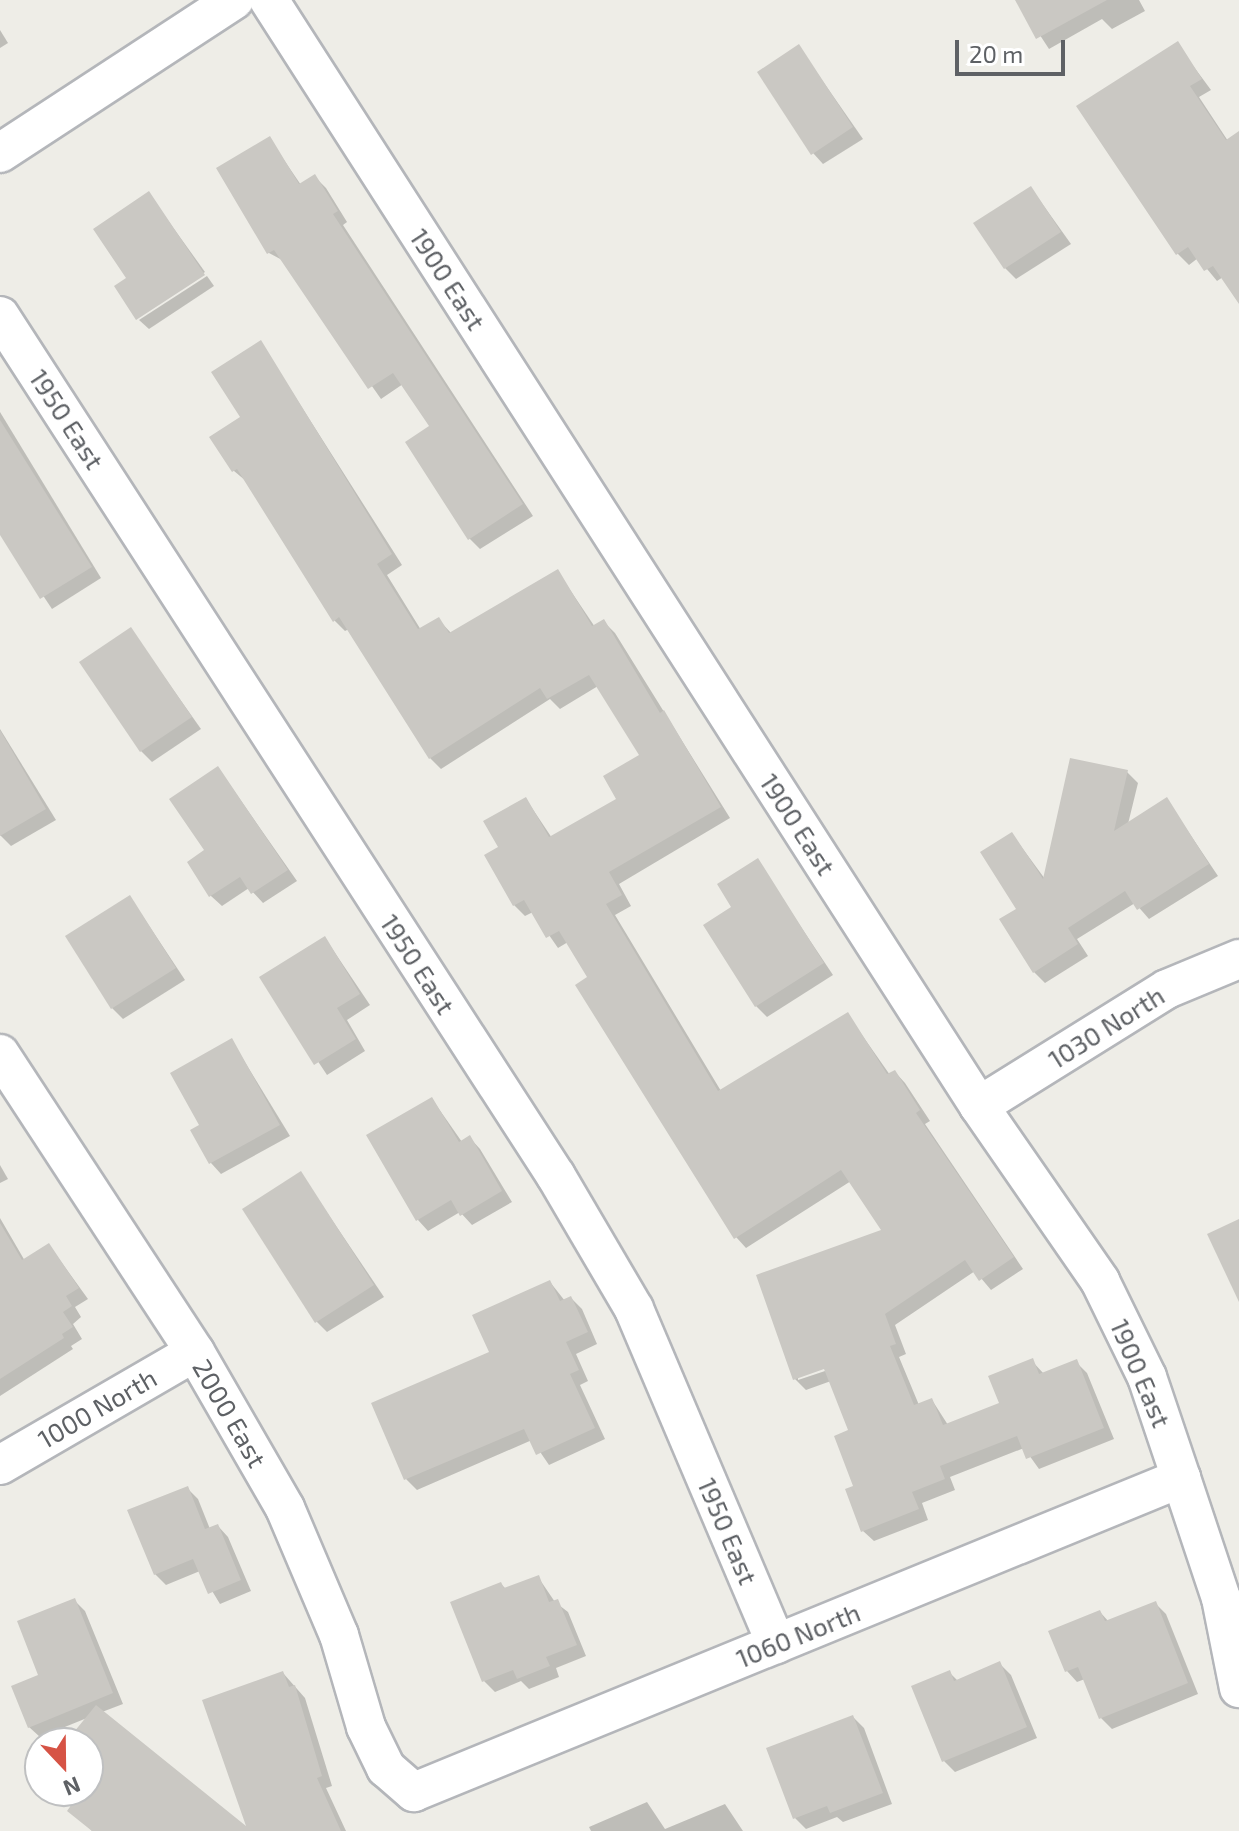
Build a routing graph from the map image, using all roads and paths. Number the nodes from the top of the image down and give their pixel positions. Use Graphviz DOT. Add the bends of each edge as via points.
graph roads {
  1 [pos="234,0"];
  2 [pos="269,0"];
  3 [pos="0,153"];
  4 [pos="0,316"];
  5 [pos="1239,959"];
  6 [pos="0,1054"];
  7 [pos="979,1106"];
  8 [pos="195,1352"];
  9 [pos="0,1465"];
  10 [pos="1181,1478"];
  11 [pos="776,1644"];
  12 [pos="1239,1688"];
  13 [pos="414,1792"];
  1 -- 3 [label="street"];
  2 -- 7 [label="street, 1900 East"];
  4 -- 11 [label="street, 1950 East" via="634,1309"];
  5 -- 7 [label="street, 1030 North" via="1167,989"];
  6 -- 8 [label="street, 2000 East"];
  7 -- 10 [label="street, 1900 East" via="1100,1281 1147,1377"];
  8 -- 9 [label="street, 1000 North"];
  8 -- 13 [label="street, 2000 East" via="285,1508 386,1768"];
  10 -- 11 [label="street, 1060 North"];
  10 -- 12 [label="street, 1900 East" via="1221,1598"];
  11 -- 13 [label="street, 1060 North"];
}
